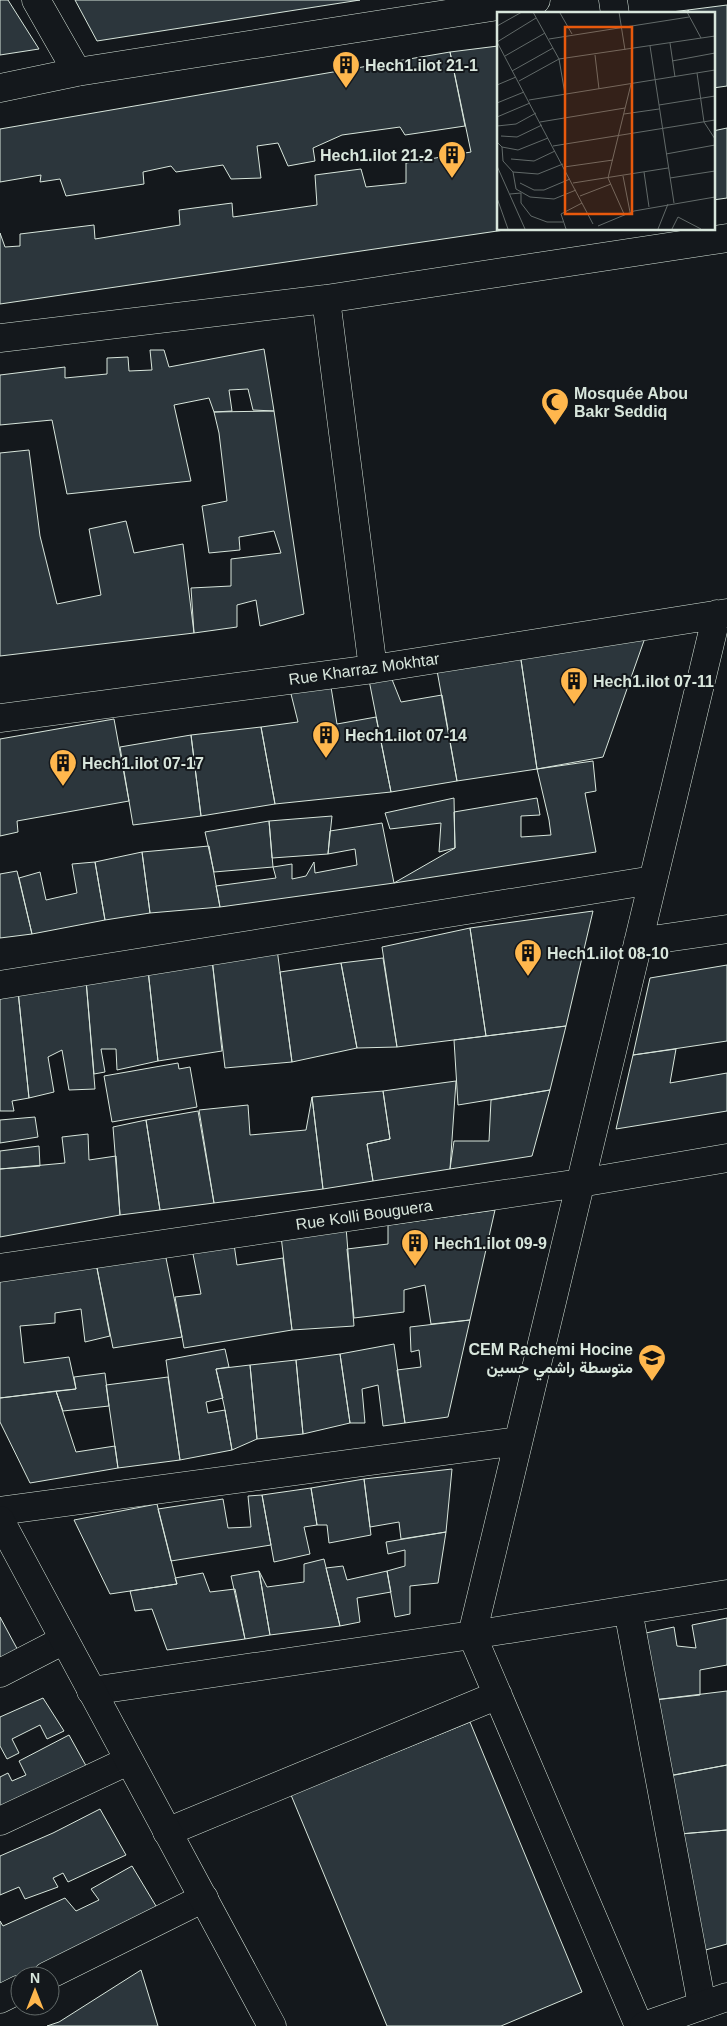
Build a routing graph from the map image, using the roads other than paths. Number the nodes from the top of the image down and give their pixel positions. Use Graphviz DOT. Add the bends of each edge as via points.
graph roads {
  1 [pos="36,0"];
  2 [pos="536,0"];
  3 [pos="77,72"];
  4 [pos="0,88"];
  5 [pos="727,238"];
  6 [pos="650,239"];
  7 [pos="326,299"];
  8 [pos="0,338"];
  9 [pos="722,613"];
  10 [pos="373,669"];
  11 [pos="0,718"];
  12 [pos="653,880"];
  13 [pos="727,930"];
  14 [pos="638,942"];
  15 [pos="0,985"];
  16 [pos="727,1158"];
  17 [pos="580,1183"];
  18 [pos="0,1268"];
  19 [pos="518,1442"];
  20 [pos="0,1511"];
  21 [pos="0,1520"];
  22 [pos="727,1594"];
  23 [pos="628,1610"];
  24 [pos="472,1635"];
  25 [pos="64,1640"];
  26 [pos="0,1672"];
  27 [pos="91,1691"];
  28 [pos="498,1695"];
  29 [pos="128,1761"];
  30 [pos="0,1821"];
  31 [pos="167,1832"];
  32 [pos="204,1898"];
  33 [pos="60,1970"];
  34 [pos="715,2001"];
  35 [pos="272,2026"];
  36 [pos="639,2026"];
  37 [pos="644,2026"];
  1 -- 3 [label="street"];
  2 -- 3 [label="street"];
  3 -- 4 [label="street"];
  5 -- 6 [label="street"];
  6 -- 7 [label="street"];
  7 -- 8 [label="street"];
  7 -- 10 [label="street"];
  9 -- 10 [label="street, Rue Kharraz Mokhtar"];
  9 -- 12 [label="street"];
  10 -- 11 [label="street, Rue Kharraz Mokhtar"];
  12 -- 14 [label="street"];
  12 -- 15 [label="street"];
  13 -- 14 [label="street"];
  14 -- 17 [label="street"];
  16 -- 17 [label="street, Rue Kolli Bouguera"];
  17 -- 18 [label="street, Rue Kolli Bouguera"];
  17 -- 19 [label="street"];
  19 -- 20 [label="street"];
  19 -- 24 [label="street"];
  21 -- 25 [label="street"];
  22 -- 23 [label="street"];
  23 -- 24 [label="street"];
  23 -- 34 [label="street"];
  24 -- 27 [label="street"];
  24 -- 28 [label="street"];
  25 -- 26 [label="street"];
  25 -- 27 [label="street"];
  27 -- 29 [label="street"];
  28 -- 31 [label="street"];
  28 -- 36 [label="street"];
  29 -- 30 [label="street"];
  29 -- 31 [label="street"];
  31 -- 32 [label="street"];
  32 -- 33 [label="street"];
  32 -- 35 [label="street"];
  34 -- 37 [label="street"];
}
